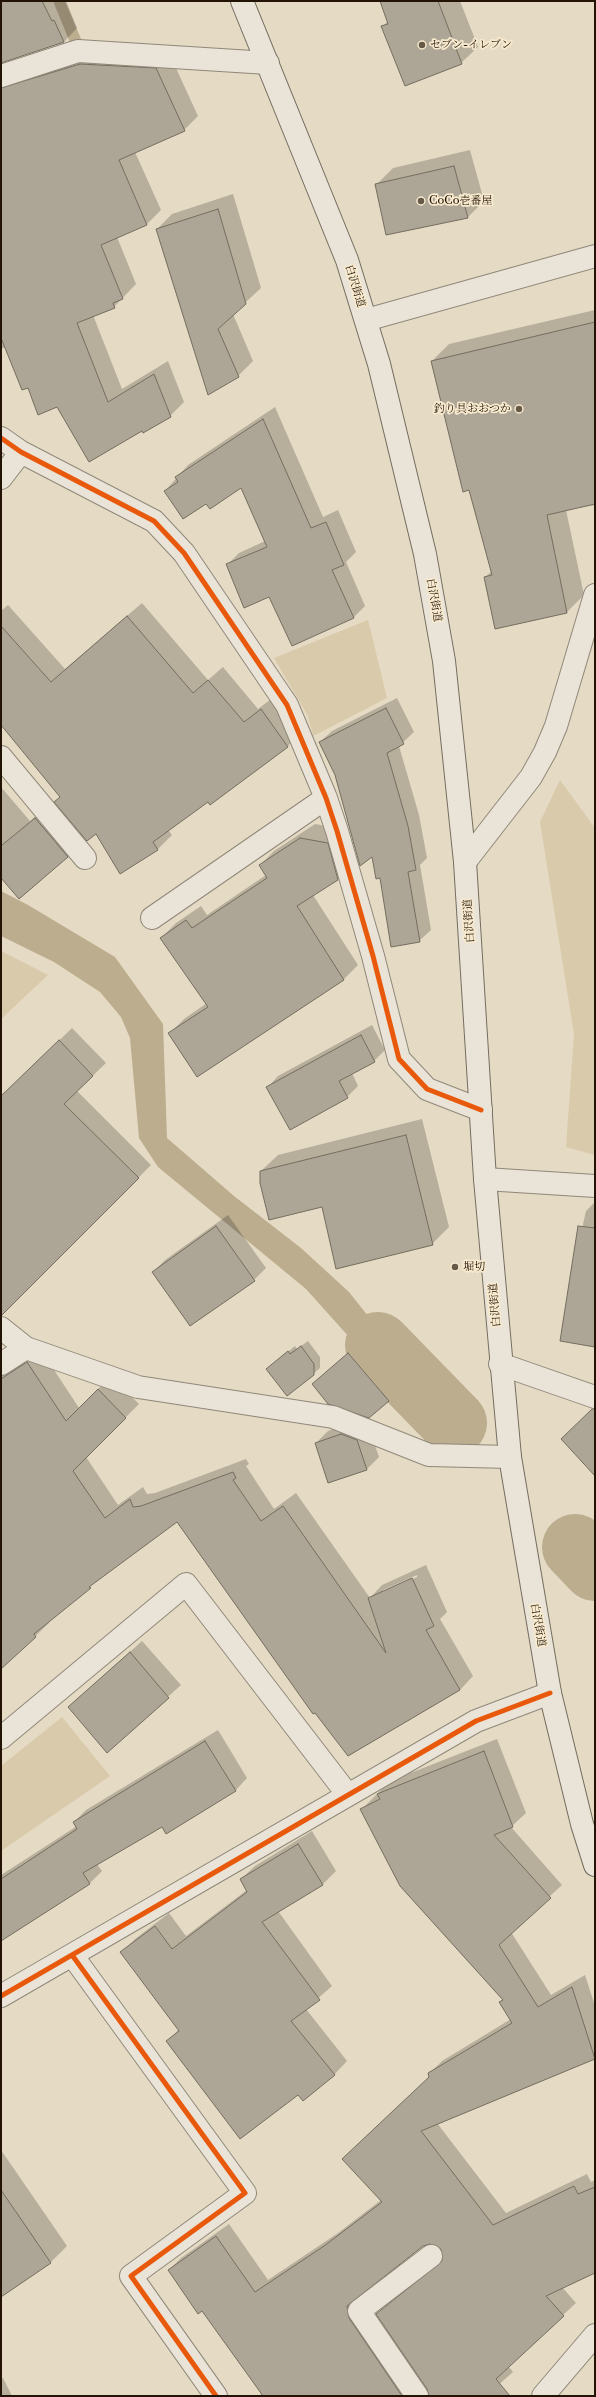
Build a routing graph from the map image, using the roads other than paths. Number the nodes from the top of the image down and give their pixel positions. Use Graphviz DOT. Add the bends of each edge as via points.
graph roads {
  1 [pos="242,1"];
  2 [pos="268,63"];
  3 [pos="1,76"];
  4 [pos="595,256"];
  5 [pos="366,320"];
  6 [pos="1,438"];
  7 [pos="21,452"];
  8 [pos="1,478"];
  9 [pos="595,596"];
  10 [pos="1,757"];
  11 [pos="326,798"];
  12 [pos="85,858"];
  13 [pos="465,862"];
  14 [pos="152,918"];
  15 [pos="481,1110"];
  16 [pos="485,1180"];
  17 [pos="595,1186"];
  18 [pos="1,1328"];
  19 [pos="26,1348"];
  20 [pos="1,1364"];
  21 [pos="500,1364"];
  22 [pos="595,1397"];
  23 [pos="510,1456"];
  24 [pos="550,1693"];
  25 [pos="1,1738"];
  26 [pos="348,1795"];
  27 [pos="588,1827"];
  28 [pos="595,1865"];
  29 [pos="72,1955"];
  30 [pos="1,1996"];
  31 [pos="431,2256"];
  32 [pos="595,2335"];
  33 [pos="216,2396"];
  34 [pos="417,2396"];
  35 [pos="543,2396"];
  1 -- 2 [label="street, 白沢街道"];
  2 -- 3 [label="street" via="78,51"];
  2 -- 5 [label="street, 白沢街道" via="344,253"];
  4 -- 5 [label="street"];
  5 -- 13 [label="street, 白沢街道" via="403,456 426,554 444,661"];
  6 -- 7 [label="street"];
  7 -- 8 [label="street"];
  7 -- 11 [label="street" via="154,521 184,553 287,705"];
  9 -- 13 [label="street" via="556,726 545,752 531,777"];
  10 -- 12 [label="street"];
  11 -- 14 [label="street"];
  11 -- 15 [label="street" via="373,956 399,1059 427,1089"];
  13 -- 15 [label="street, 白沢街道"];
  15 -- 16 [label="street, 白沢街道"];
  16 -- 17 [label="street"];
  16 -- 21 [label="street, 白沢街道"];
  18 -- 19 [label="street"];
  19 -- 20 [label="street"];
  19 -- 23 [label="street" via="138,1387 333,1417 429,1456"];
  21 -- 22 [label="street"];
  21 -- 23 [label="street, 白沢街道"];
  23 -- 24 [label="street, 白沢街道"];
  24 -- 26 [label="street" via="476,1721"];
  24 -- 27 [label="street, 白沢街道"];
  25 -- 26 [label="street" via="186,1584"];
  26 -- 29 [label="street"];
  27 -- 28 [label="street, 白沢街道"];
  29 -- 30 [label="street"];
  29 -- 33 [label="street" via="245,2193 131,2276"];
  31 -- 34 [label="street" via="359,2311"];
  32 -- 35 [label="street"];
}
